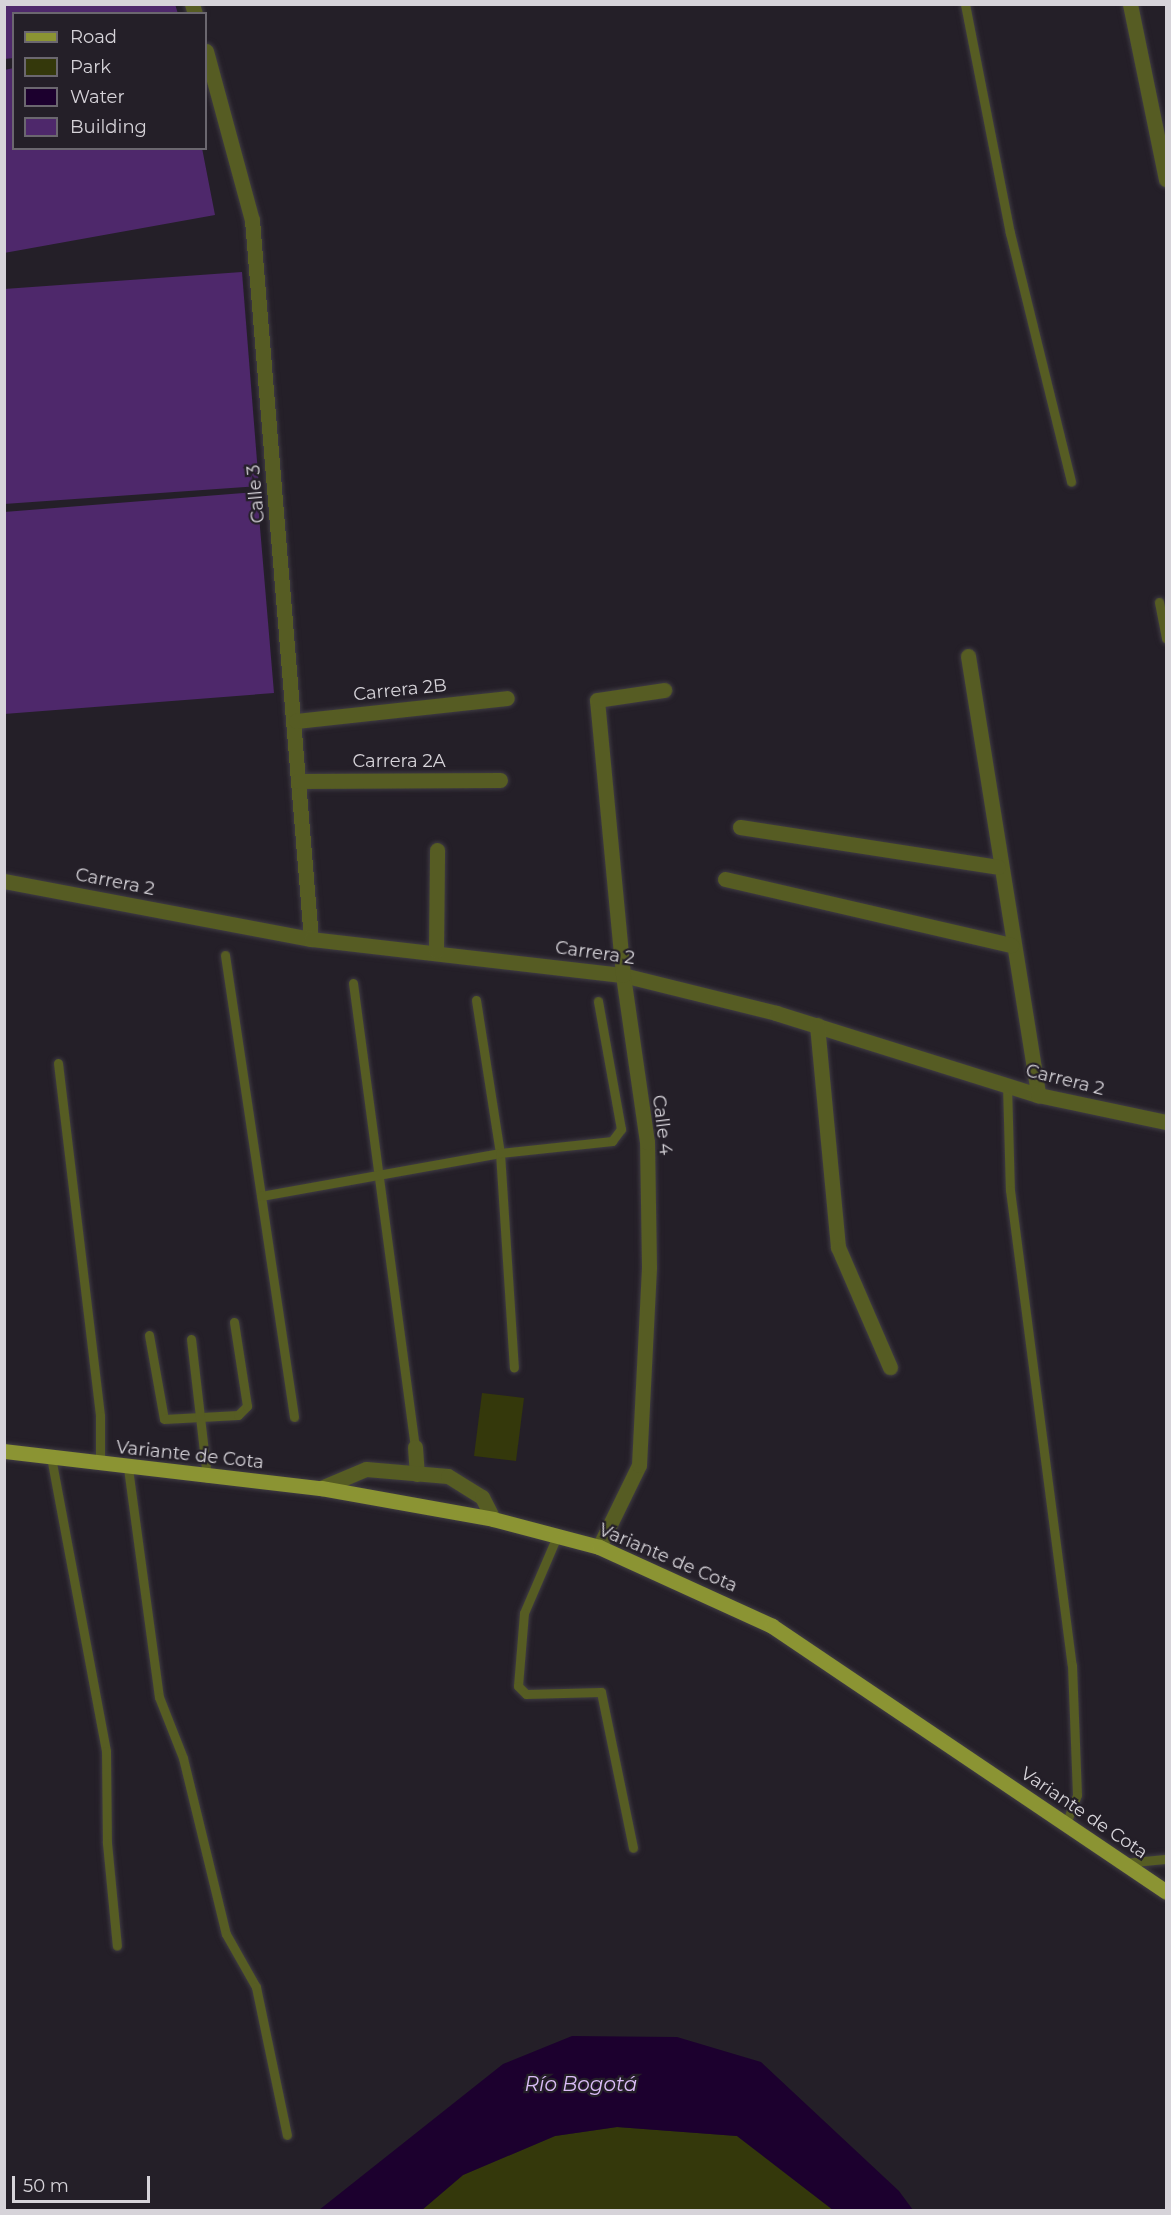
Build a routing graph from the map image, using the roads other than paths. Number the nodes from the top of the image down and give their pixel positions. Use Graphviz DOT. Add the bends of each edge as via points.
graph roads {
  1 [pos="965,4"];
  2 [pos="1130,4"];
  3 [pos="207,55"];
  4 [pos="1167,179"];
  5 [pos="1071,482"];
  6 [pos="1159,602"];
  7 [pos="1167,638"];
  8 [pos="968,656"];
  9 [pos="664,690"];
  10 [pos="507,698"];
  11 [pos="296,722"];
  12 [pos="500,780"];
  13 [pos="298,781"];
  14 [pos="740,828"];
  15 [pos="437,850"];
  16 [pos="998,867"];
  17 [pos="725,879"];
  18 [pos="4,881"];
  19 [pos="311,939"];
  20 [pos="1012,945"];
  21 [pos="436,951"];
  22 [pos="225,956"];
  23 [pos="623,975"];
  24 [pos="353,983"];
  25 [pos="476,1000"];
  26 [pos="598,1001"];
  27 [pos="817,1025"];
  28 [pos="58,1063"];
  29 [pos="1007,1085"];
  30 [pos="1038,1095"];
  31 [pos="1167,1122"];
  32 [pos="500,1153"];
  33 [pos="378,1174"];
  34 [pos="261,1196"];
  35 [pos="234,1322"];
  36 [pos="149,1335"];
  37 [pos="191,1339"];
  38 [pos="890,1367"];
  39 [pos="514,1368"];
  40 [pos="294,1417"];
  41 [pos="202,1419"];
  42 [pos="415,1447"];
  43 [pos="4,1451"];
  44 [pos="51,1457"];
  45 [pos="100,1465"];
  46 [pos="128,1468"];
  47 [pos="417,1473"];
  48 [pos="207,1478"];
  49 [pos="321,1488"];
  50 [pos="493,1519"];
  51 [pos="557,1536"];
  52 [pos="600,1548"];
  53 [pos="1066,1823"];
  54 [pos="633,1848"];
  55 [pos="1167,1859"];
  56 [pos="1122,1863"];
  57 [pos="1167,1892"];
  58 [pos="117,1946"];
  59 [pos="287,2135"];
  1 -- 5 [label="lane" via="1010,233"];
  2 -- 4 [label="street"];
  3 -- 11 [label="street, Calle 3" via="252,220"];
  6 -- 7 [label="lane"];
  8 -- 16 [label="street"];
  9 -- 23 [label="street, Calle 4" via="597,700"];
  10 -- 11 [label="street, Carrera 2B"];
  11 -- 13 [label="street, Calle 3"];
  12 -- 13 [label="street, Carrera 2A"];
  13 -- 19 [label="street, Calle 3"];
  14 -- 16 [label="street"];
  15 -- 21 [label="street"];
  16 -- 20 [label="street"];
  17 -- 20 [label="street"];
  18 -- 19 [label="street, Carrera 2"];
  19 -- 21 [label="street, Carrera 2"];
  20 -- 30 [label="street"];
  21 -- 23 [label="street, Carrera 2"];
  22 -- 34 [label="lane"];
  23 -- 27 [label="street, Carrera 2"];
  23 -- 52 [label="street, Calle 4" via="647,1142 650,1267 639,1466"];
  24 -- 33 [label="lane"];
  25 -- 32 [label="lane"];
  26 -- 32 [label="lane" via="618,1136"];
  27 -- 29 [label="street, Carrera 2"];
  27 -- 38 [label="street" via="838,1247"];
  28 -- 45 [label="lane" via="100,1416"];
  29 -- 30 [label="street, Carrera 2"];
  29 -- 53 [label="lane" via="1010,1190 1072,1665 1077,1795"];
  30 -- 31 [label="street, Carrera 2"];
  32 -- 33 [label="lane"];
  32 -- 39 [label="lane"];
  33 -- 34 [label="lane"];
  33 -- 42 [label="lane"];
  34 -- 40 [label="lane"];
  35 -- 41 [label="lane" via="247,1406 238,1415"];
  36 -- 41 [label="lane" via="159,1413 164,1419"];
  37 -- 41 [label="lane"];
  41 -- 48 [label="lane"];
  42 -- 47 [label="street"];
  43 -- 44 [label="main road, Variante de Cota"];
  44 -- 45 [label="main road, Variante de Cota"];
  44 -- 58 [label="lane" via="106,1751 107,1843"];
  45 -- 46 [label="main road, Variante de Cota"];
  46 -- 48 [label="main road, Variante de Cota"];
  46 -- 59 [label="lane" via="159,1697 183,1758 226,1934 256,1987"];
  47 -- 49 [label="street" via="366,1469"];
  47 -- 50 [label="street" via="464,1483 482,1497"];
  48 -- 49 [label="main road, Variante de Cota"];
  49 -- 50 [label="main road, Variante de Cota"];
  50 -- 51 [label="main road, Variante de Cota"];
  51 -- 52 [label="main road, Variante de Cota"];
  51 -- 54 [label="lane" via="524,1613 518,1686 526,1694 601,1692"];
  52 -- 53 [label="main road, Variante de Cota" via="772,1626"];
  53 -- 56 [label="main road, Variante de Cota"];
  55 -- 56 [label="lane"];
  56 -- 57 [label="main road, Variante de Cota"];
}
